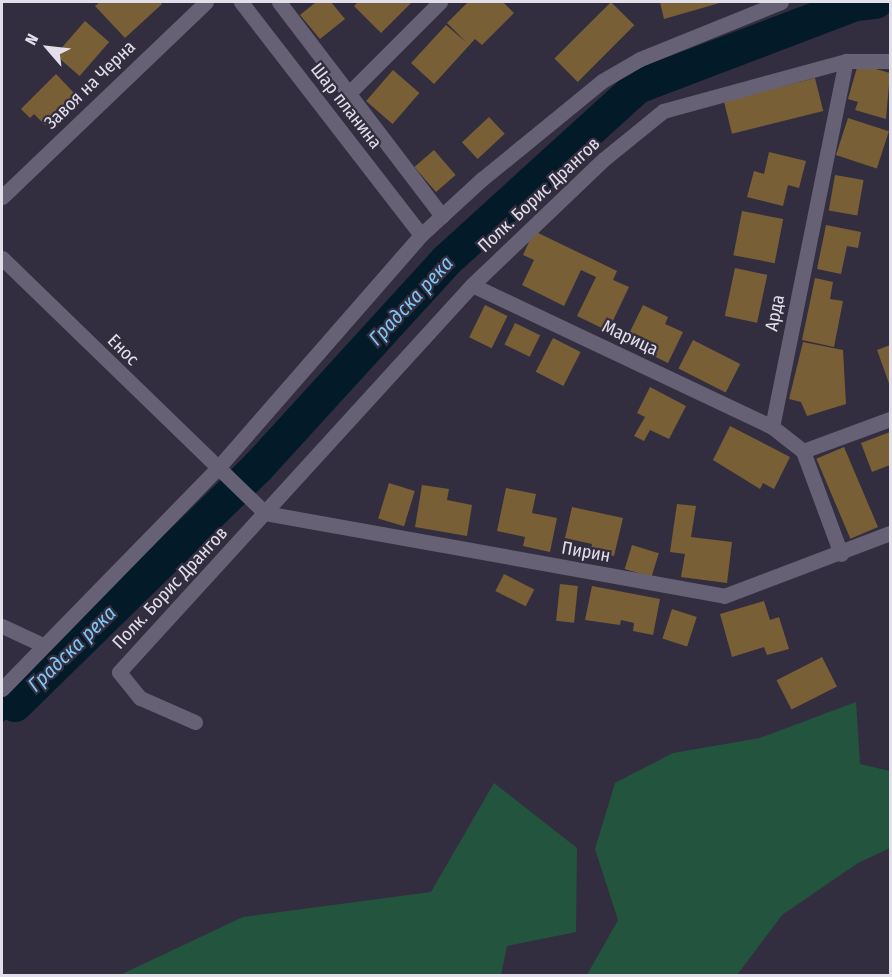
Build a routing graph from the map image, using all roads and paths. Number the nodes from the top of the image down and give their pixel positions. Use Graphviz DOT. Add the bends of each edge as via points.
graph roads {
  1 [pos="206,2"];
  2 [pos="241,2"];
  3 [pos="279,2"];
  4 [pos="440,2"];
  5 [pos="781,2"];
  6 [pos="846,61"];
  7 [pos="891,61"];
  8 [pos="349,93"];
  9 [pos="2,197"];
  10 [pos="442,216"];
  11 [pos="421,235"];
  12 [pos="2,258"];
  13 [pos="472,285"];
  14 [pos="891,419"];
  15 [pos="772,427"];
  16 [pos="803,451"];
  17 [pos="216,470"];
  18 [pos="265,513"];
  19 [pos="891,533"];
  20 [pos="842,554"];
  21 [pos="2,626"];
  22 [pos="44,645"];
  23 [pos="2,689"];
  24 [pos="195,722"];
  1 -- 9 [label="street, Завоя на Черна"];
  2 -- 11 [label="street, Шар планина"];
  3 -- 8 [label="street, Шар планина"];
  4 -- 8 [label="street"];
  5 -- 10 [label="street" via="640,59 602,81"];
  6 -- 7 [label="street, Полк. Борис Дрангов"];
  6 -- 13 [label="street, Полк. Борис Дрангов" via="663,111 604,159"];
  6 -- 15 [label="street, Арда"];
  8 -- 10 [label="street, Шар планина"];
  10 -- 11 [label="street"];
  11 -- 17 [label="street"];
  12 -- 17 [label="street, Енос"];
  13 -- 15 [label="street, Марица"];
  13 -- 18 [label="street, Полк. Борис Дрангов"];
  14 -- 16 [label="street"];
  15 -- 16 [label="street"];
  16 -- 20 [label="street"];
  17 -- 18 [label="street"];
  17 -- 22 [label="street"];
  18 -- 20 [label="street, Пирин" via="724,596"];
  18 -- 24 [label="street, Полк. Борис Дрангов" via="119,672 140,698"];
  19 -- 20 [label="street, Пирин"];
  21 -- 22 [label="street"];
  22 -- 23 [label="street"];
}
